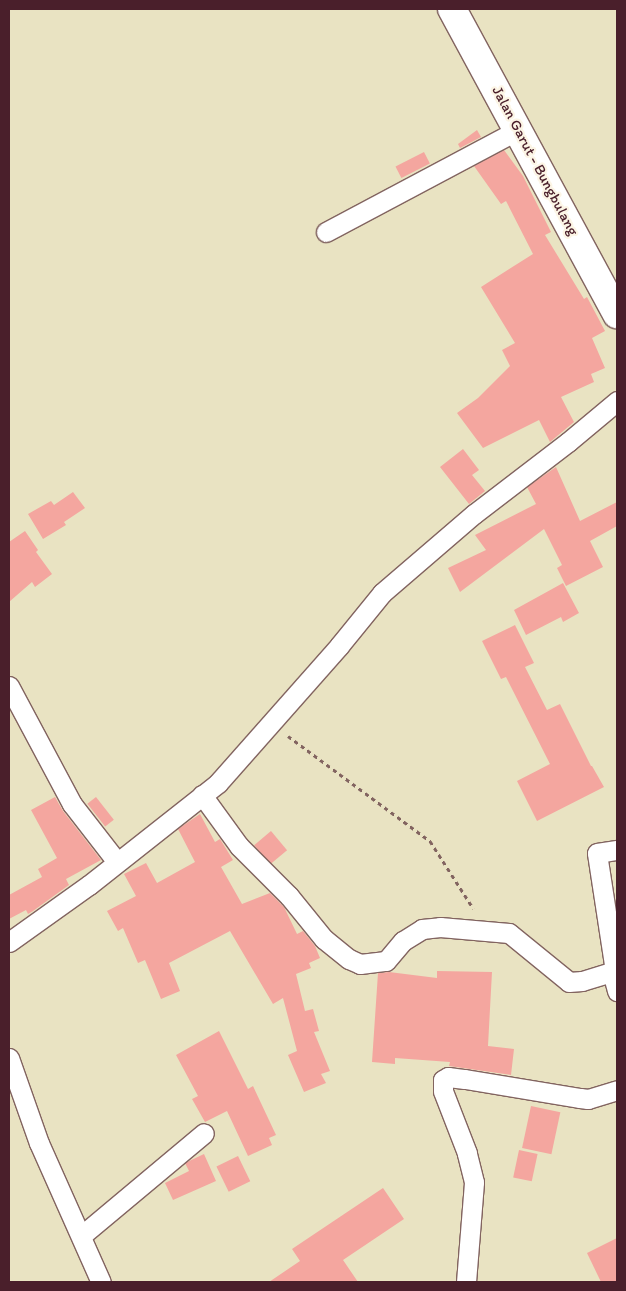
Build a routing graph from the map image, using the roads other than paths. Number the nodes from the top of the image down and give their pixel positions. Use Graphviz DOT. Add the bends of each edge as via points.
graph roads {
  1 [pos="452,9"];
  2 [pos="518,130"];
  3 [pos="326,232"];
  4 [pos="617,314"];
  5 [pos="617,401"];
  6 [pos="9,686"];
  7 [pos="202,795"];
  8 [pos="617,850"];
  9 [pos="117,862"];
  10 [pos="9,942"];
  11 [pos="615,971"];
  12 [pos="617,991"];
  13 [pos="9,1058"];
  14 [pos="617,1090"];
  15 [pos="204,1132"];
  16 [pos="81,1236"];
  17 [pos="101,1282"];
  18 [pos="466,1282"];
  1 -- 2 [label="main road, Jalan Garut - Bungbulang"];
  2 -- 3 [label="street"];
  2 -- 4 [label="main road, Jalan Garut - Bungbulang"];
  5 -- 7 [label="street" via="474,514 382,593 340,646 218,783"];
  6 -- 9 [label="street" via="72,804"];
  7 -- 9 [label="street"];
  7 -- 11 [label="street" via="239,846 289,896 324,939 349,960 360,964 386,961 403,941 422,929 440,927 509,933 569,982"];
  8 -- 11 [label="street" via="597,853"];
  9 -- 10 [label="street"];
  11 -- 12 [label="street"];
  13 -- 16 [label="street" via="40,1143"];
  14 -- 18 [label="street" via="588,1099 465,1079 448,1077 444,1080 443,1091 467,1153 474,1182"];
  15 -- 16 [label="street"];
  16 -- 17 [label="street"];
}
